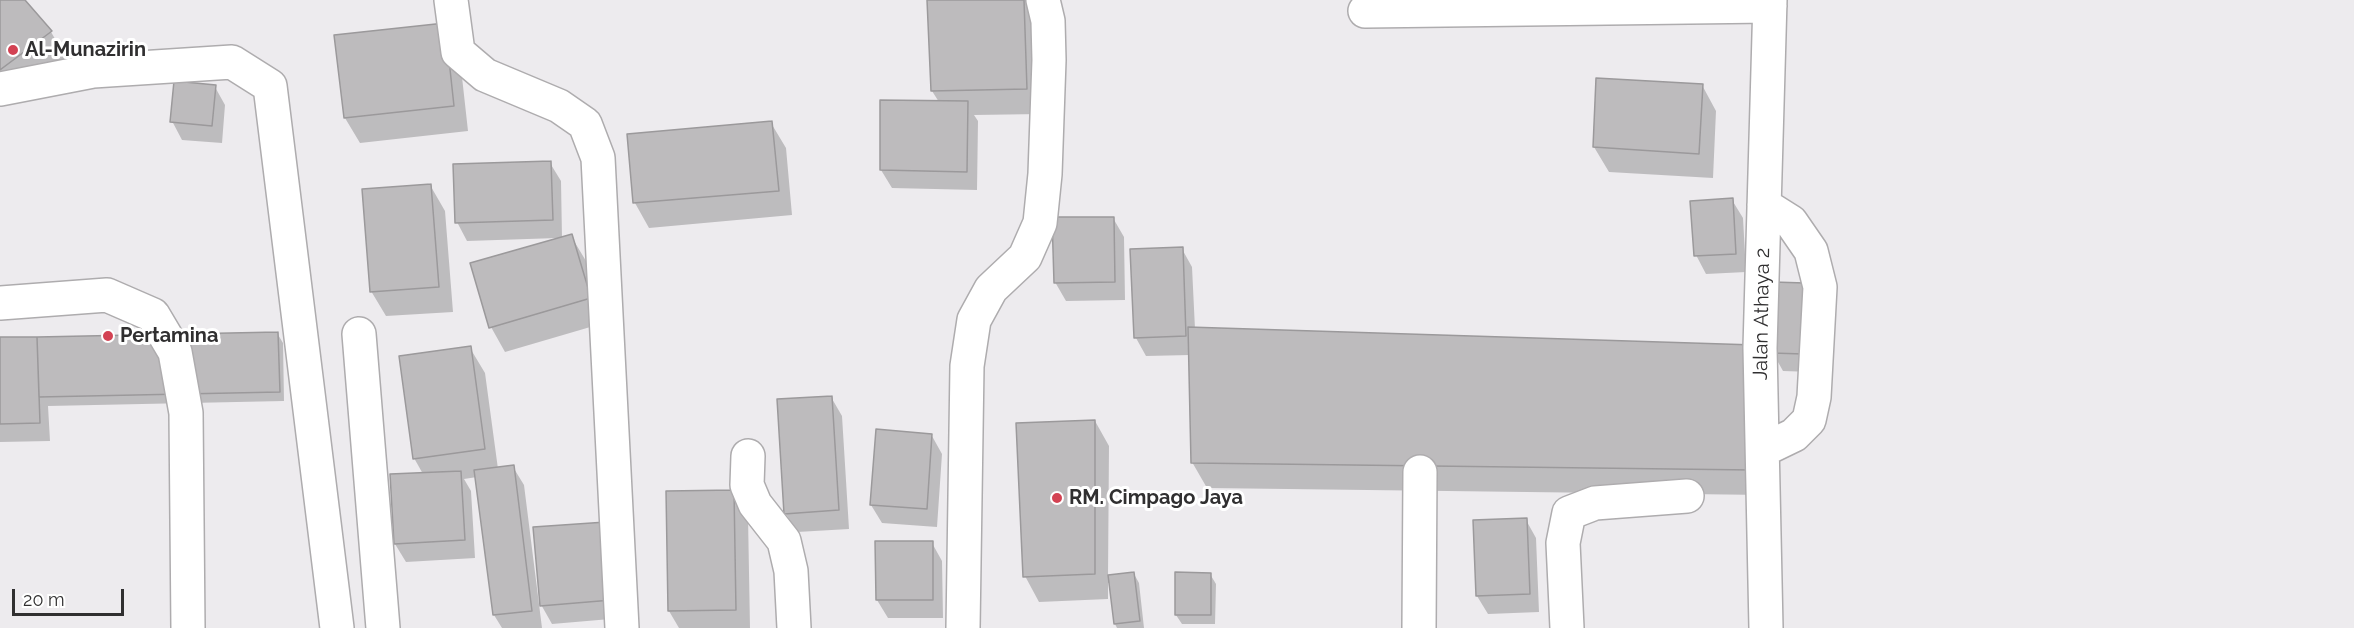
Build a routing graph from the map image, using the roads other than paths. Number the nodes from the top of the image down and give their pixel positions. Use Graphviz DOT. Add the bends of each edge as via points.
graph roads {
  1 [pos="451,0"];
  2 [pos="1043,0"];
  3 [pos="1770,3"];
  4 [pos="1365,11"];
  5 [pos="0,89"];
  6 [pos="1764,205"];
  7 [pos="0,303"];
  8 [pos="360,334"];
  9 [pos="1763,450"];
  10 [pos="748,456"];
  11 [pos="1420,472"];
  12 [pos="1687,496"];
  13 [pos="188,628"];
  14 [pos="337,628"];
  15 [pos="383,628"];
  16 [pos="622,628"];
  17 [pos="794,628"];
  18 [pos="963,628"];
  19 [pos="1419,628"];
  20 [pos="1567,628"];
  21 [pos="1766,628"];
  1 -- 16 [label="street" via="458,52 484,75 559,106 585,124 598,158"];
  2 -- 18 [label="street" via="1049,60 1040,223 1025,257 991,289 974,320 967,366"];
  3 -- 4 [label="street"];
  3 -- 6 [label="street, Jalan Athaya 2"];
  5 -- 14 [label="street" via="93,71 232,62 270,86"];
  6 -- 9 [label="street, Jalan Athaya 2" via="1760,348"];
  6 -- 9 [label="street" via="1791,222 1811,251 1820,287 1814,398 1809,420 1794,435"];
  7 -- 13 [label="street" via="107,295 153,315 175,352 186,413"];
  8 -- 15 [label="street"];
  9 -- 21 [label="street, Jalan Athaya 2"];
  10 -- 17 [label="street" via="747,485 755,504 784,541 791,571"];
  11 -- 19 [label="street"];
  12 -- 20 [label="street" via="1594,503 1569,513 1563,543"];
}
